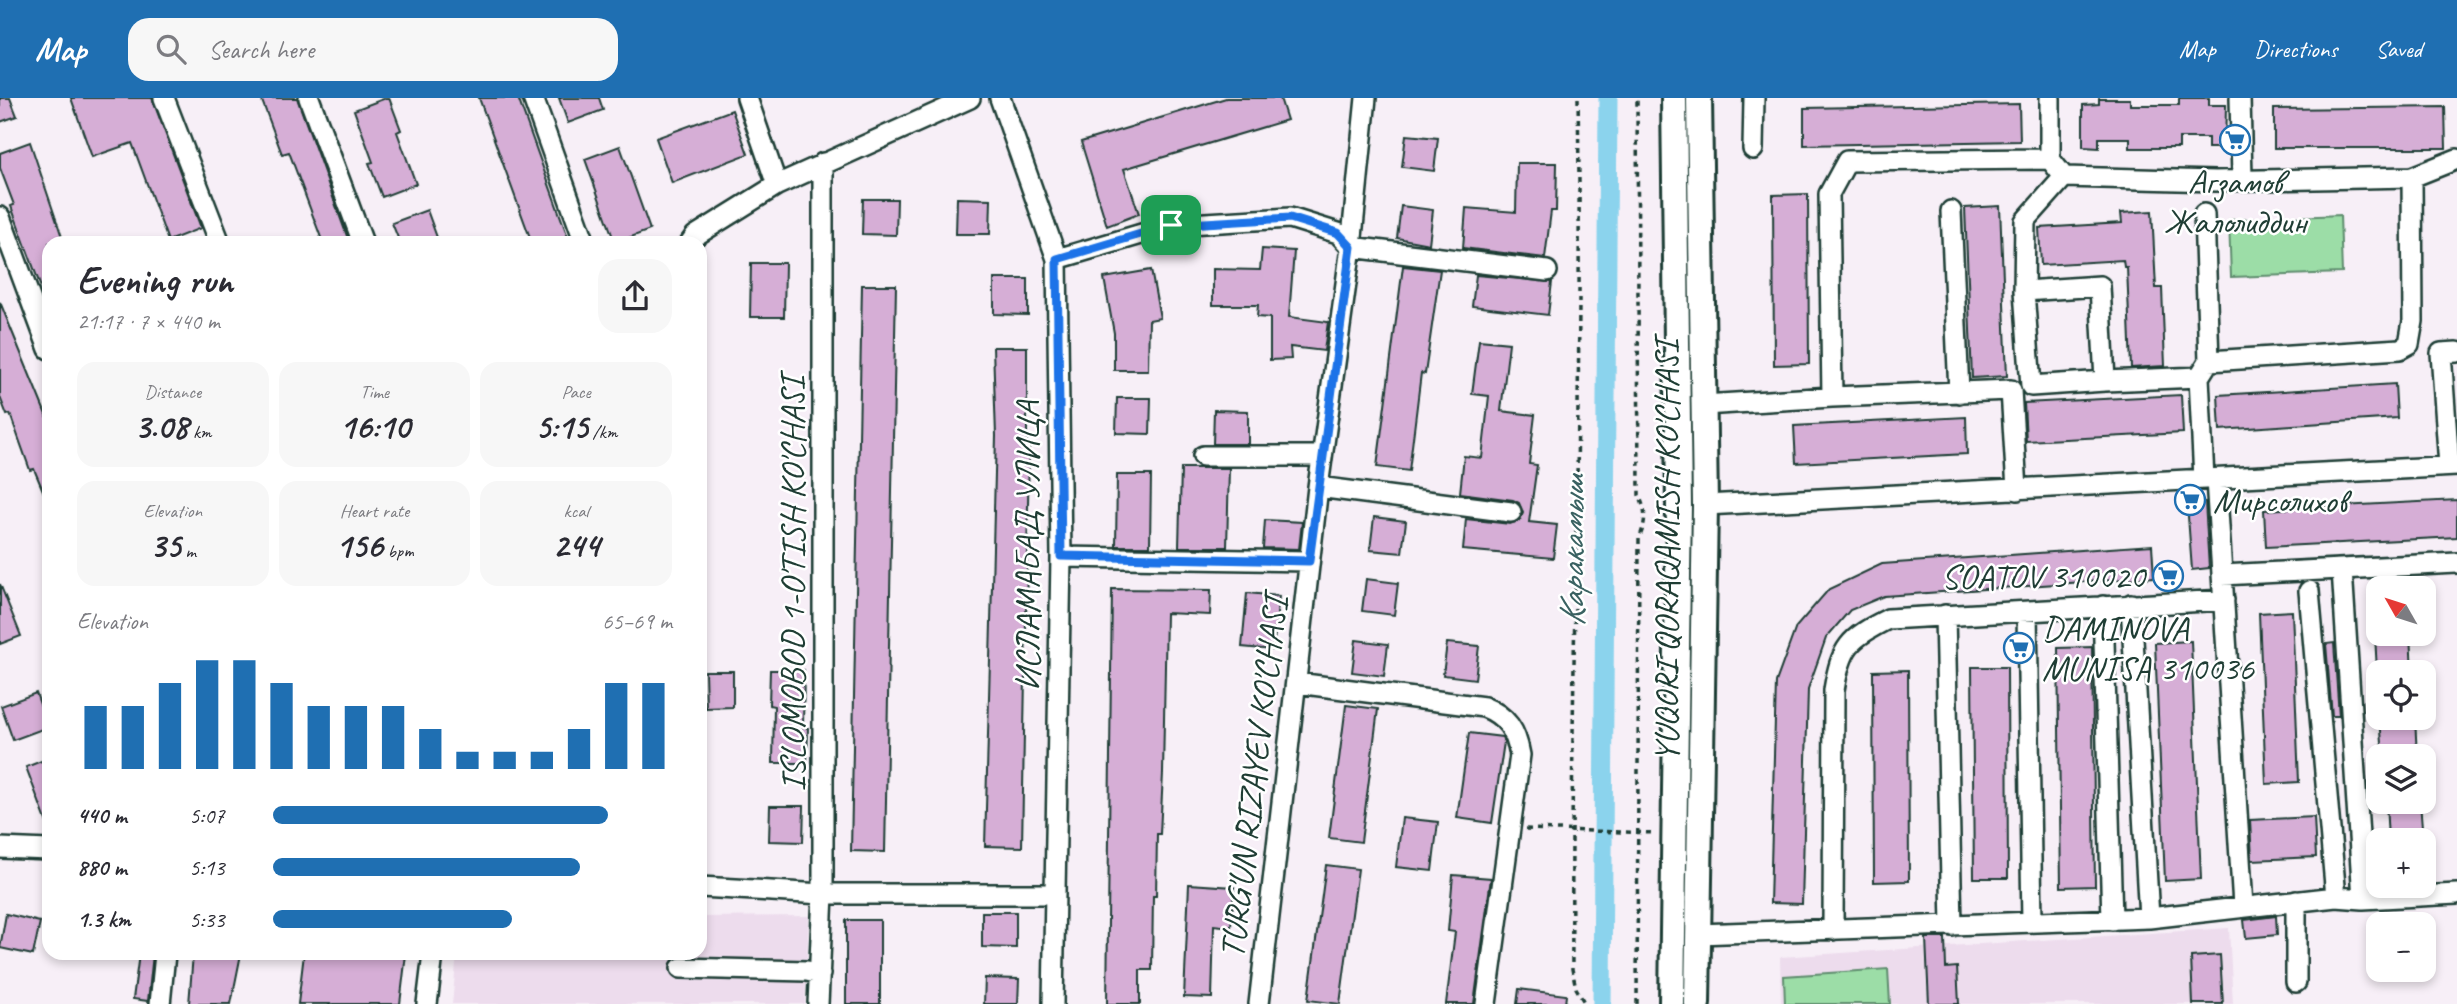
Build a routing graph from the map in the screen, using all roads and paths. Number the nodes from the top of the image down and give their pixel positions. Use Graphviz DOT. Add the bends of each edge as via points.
graph roads {
  1 [pos="164,98"];
  2 [pos="309,98"];
  3 [pos="533,98"];
  4 [pos="747,98"];
  5 [pos="970,98"];
  6 [pos="1000,98"];
  7 [pos="1366,98"];
  8 [pos="1578,98"];
  9 [pos="1637,98"];
  10 [pos="1674,98"];
  11 [pos="1699,98"];
  12 [pos="1754,98"];
  13 [pos="2050,98"];
  14 [pos="2240,98"];
  15 [pos="1753,149"];
  16 [pos="2050,159"];
  17 [pos="2457,159"];
  18 [pos="823,163"];
  19 [pos="2064,177"];
  20 [pos="2412,177"];
  21 [pos="2242,178"];
  22 [pos="777,185"];
  23 [pos="1951,211"];
  24 [pos="2203,214"];
  25 [pos="0,217"];
  26 [pos="217,236"];
  27 [pos="360,236"];
  28 [pos="582,236"];
  29 [pos="695,236"];
  30 [pos="1351,247"];
  31 [pos="1057,259"];
  32 [pos="1547,271"];
  33 [pos="2024,291"];
  34 [pos="42,330"];
  35 [pos="2457,352"];
  36 [pos="2204,369"];
  37 [pos="2105,381"];
  38 [pos="1959,393"];
  39 [pos="1832,397"];
  40 [pos="1703,405"];
  41 [pos="1203,456"];
  42 [pos="1322,456"];
  43 [pos="2453,466"];
  44 [pos="2210,479"];
  45 [pos="1318,487"];
  46 [pos="2017,490"];
  47 [pos="1705,505"];
  48 [pos="1511,512"];
  49 [pos="1061,556"];
  50 [pos="1309,561"];
  51 [pos="2457,563"];
  52 [pos="2342,569"];
  53 [pos="2222,575"];
  54 [pos="2309,591"];
  55 [pos="2224,600"];
  56 [pos="2131,604"];
  57 [pos="2103,606"];
  58 [pos="2027,612"];
  59 [pos="1945,615"];
  60 [pos="1297,683"];
  61 [pos="1510,828"];
  62 [pos="1571,831"];
  63 [pos="1636,833"];
  64 [pos="1675,834"];
  65 [pos="1,846"];
  66 [pos="42,849"];
  67 [pos="707,887"];
  68 [pos="823,894"];
  69 [pos="1054,894"];
  70 [pos="2457,894"];
  71 [pos="2336,897"];
  72 [pos="2363,899"];
  73 [pos="2296,901"];
  74 [pos="2243,906"];
  75 [pos="2150,918"];
  76 [pos="2112,920"];
  77 [pos="2032,922"];
  78 [pos="1952,926"];
  79 [pos="1833,930"];
  80 [pos="1698,934"];
  81 [pos="164,960"];
  82 [pos="432,960"];
  83 [pos="681,968"];
  84 [pos="820,974"];
  85 [pos="2296,982"];
  86 [pos="160,1004"];
  87 [pos="427,1004"];
  88 [pos="818,1004"];
  89 [pos="1054,1004"];
  90 [pos="1259,1004"];
  91 [pos="1486,1004"];
  92 [pos="1585,1004"];
  93 [pos="1637,1004"];
  94 [pos="1672,1004"];
  95 [pos="1697,1004"];
  1 -- 26 [label="street"];
  2 -- 27 [label="street"];
  3 -- 28 [label="street"];
  4 -- 22 [label="street"];
  5 -- 18 [label="street"];
  6 -- 31 [label="street, ИСЛАМАБАД УЛИЦА"];
  7 -- 30 [label="street, TURG'UN RIZAYEV KO'CHASI"];
  8 -- 62 [label="path"];
  9 -- 63 [label="path" via="1639,495 1646,523 1639,539"];
  10 -- 64 [label="main road, YUQORI QORAQAMISH KO'CHASI" via="1679,505"];
  11 -- 40 [label="main road, YUQORI QORAQAMISH KO'CHASI"];
  12 -- 15 [label="street"];
  13 -- 16 [label="street"];
  14 -- 21 [label="street"];
  16 -- 19 [label="street"];
  16 -- 39 [label="street" via="1847,161 1829,194"];
  17 -- 20 [label="street"];
  18 -- 22 [label="street"];
  18 -- 68 [label="street, ISLOMOBOD 1-O'TISH KO'CHASI"];
  19 -- 21 [label="street"];
  19 -- 33 [label="street" via="2025,221"];
  20 -- 21 [label="street"];
  20 -- 36 [label="street" via="2413,321 2409,344 2400,349"];
  22 -- 29 [label="street"];
  23 -- 38 [label="street"];
  24 -- 36 [label="street"];
  25 -- 34 [label="street"];
  30 -- 31 [label="street" via="1338,233 1290,218 1171,225"];
  30 -- 32 [label="street"];
  30 -- 42 [label="street, TURG'UN RIZAYEV KO'CHASI"];
  31 -- 49 [label="street, ИСЛАМАБАД УЛИЦА"];
  33 -- 37 [label="street" via="2031,386"];
  33 -- 37 [label="street" via="2100,286"];
  35 -- 43 [label="street" via="2441,353"];
  36 -- 37 [label="street"];
  36 -- 44 [label="street"];
  38 -- 39 [label="street"];
  38 -- 46 [label="street" via="2011,390"];
  39 -- 40 [label="street"];
  40 -- 47 [label="main road, YUQORI QORAQAMISH KO'CHASI"];
  41 -- 42 [label="street"];
  42 -- 45 [label="street, TURG'UN RIZAYEV KO'CHASI"];
  43 -- 44 [label="street"];
  44 -- 46 [label="street"];
  44 -- 53 [label="street"];
  45 -- 48 [label="street"];
  45 -- 50 [label="street, TURG'UN RIZAYEV KO'CHASI"];
  46 -- 47 [label="street"];
  47 -- 80 [label="main road, YUQORI QORAQAMISH KO'CHASI"];
  49 -- 50 [label="street"];
  49 -- 69 [label="street, ИСЛАМАБАД УЛИЦА"];
  50 -- 60 [label="street, TURG'UN RIZAYEV KO'CHASI"];
  51 -- 52 [label="street"];
  52 -- 53 [label="street"];
  52 -- 72 [label="street"];
  53 -- 55 [label="street"];
  54 -- 71 [label="street"];
  55 -- 56 [label="street"];
  55 -- 74 [label="street"];
  56 -- 57 [label="street"];
  56 -- 75 [label="street"];
  57 -- 58 [label="street"];
  57 -- 76 [label="street"];
  58 -- 59 [label="street"];
  58 -- 77 [label="street"];
  59 -- 78 [label="street"];
  59 -- 79 [label="street" via="1888,619 1864,630 1847,644 1838,665 1834,690"];
  60 -- 61 [label="street" via="1484,707 1498,713 1513,730 1520,755"];
  60 -- 90 [label="street, TURG'UN RIZAYEV KO'CHASI"];
  61 -- 62 [label="path"];
  61 -- 91 [label="street"];
  62 -- 63 [label="path"];
  62 -- 92 [label="path" via="1572,969"];
  63 -- 64 [label="path"];
  63 -- 93 [label="path"];
  64 -- 94 [label="main road, YUQORI QORAQAMISH KO'CHASI"];
  65 -- 66 [label="street"];
  67 -- 68 [label="street"];
  68 -- 69 [label="street"];
  68 -- 84 [label="street, ISLOMOBOD 1-O'TISH KO'CHASI"];
  69 -- 89 [label="street, ИСЛАМАБАД УЛИЦА"];
  70 -- 72 [label="street"];
  71 -- 72 [label="street"];
  71 -- 73 [label="street"];
  73 -- 74 [label="street"];
  73 -- 85 [label="street"];
  74 -- 75 [label="street"];
  75 -- 76 [label="street"];
  76 -- 77 [label="street"];
  77 -- 78 [label="street"];
  78 -- 79 [label="street"];
  79 -- 80 [label="street"];
  80 -- 95 [label="main road, YUQORI QORAQAMISH KO'CHASI"];
  81 -- 86 [label="street"];
  82 -- 87 [label="street"];
  83 -- 84 [label="street"];
  84 -- 88 [label="street, ISLOMOBOD 1-O'TISH KO'CHASI"];
}
